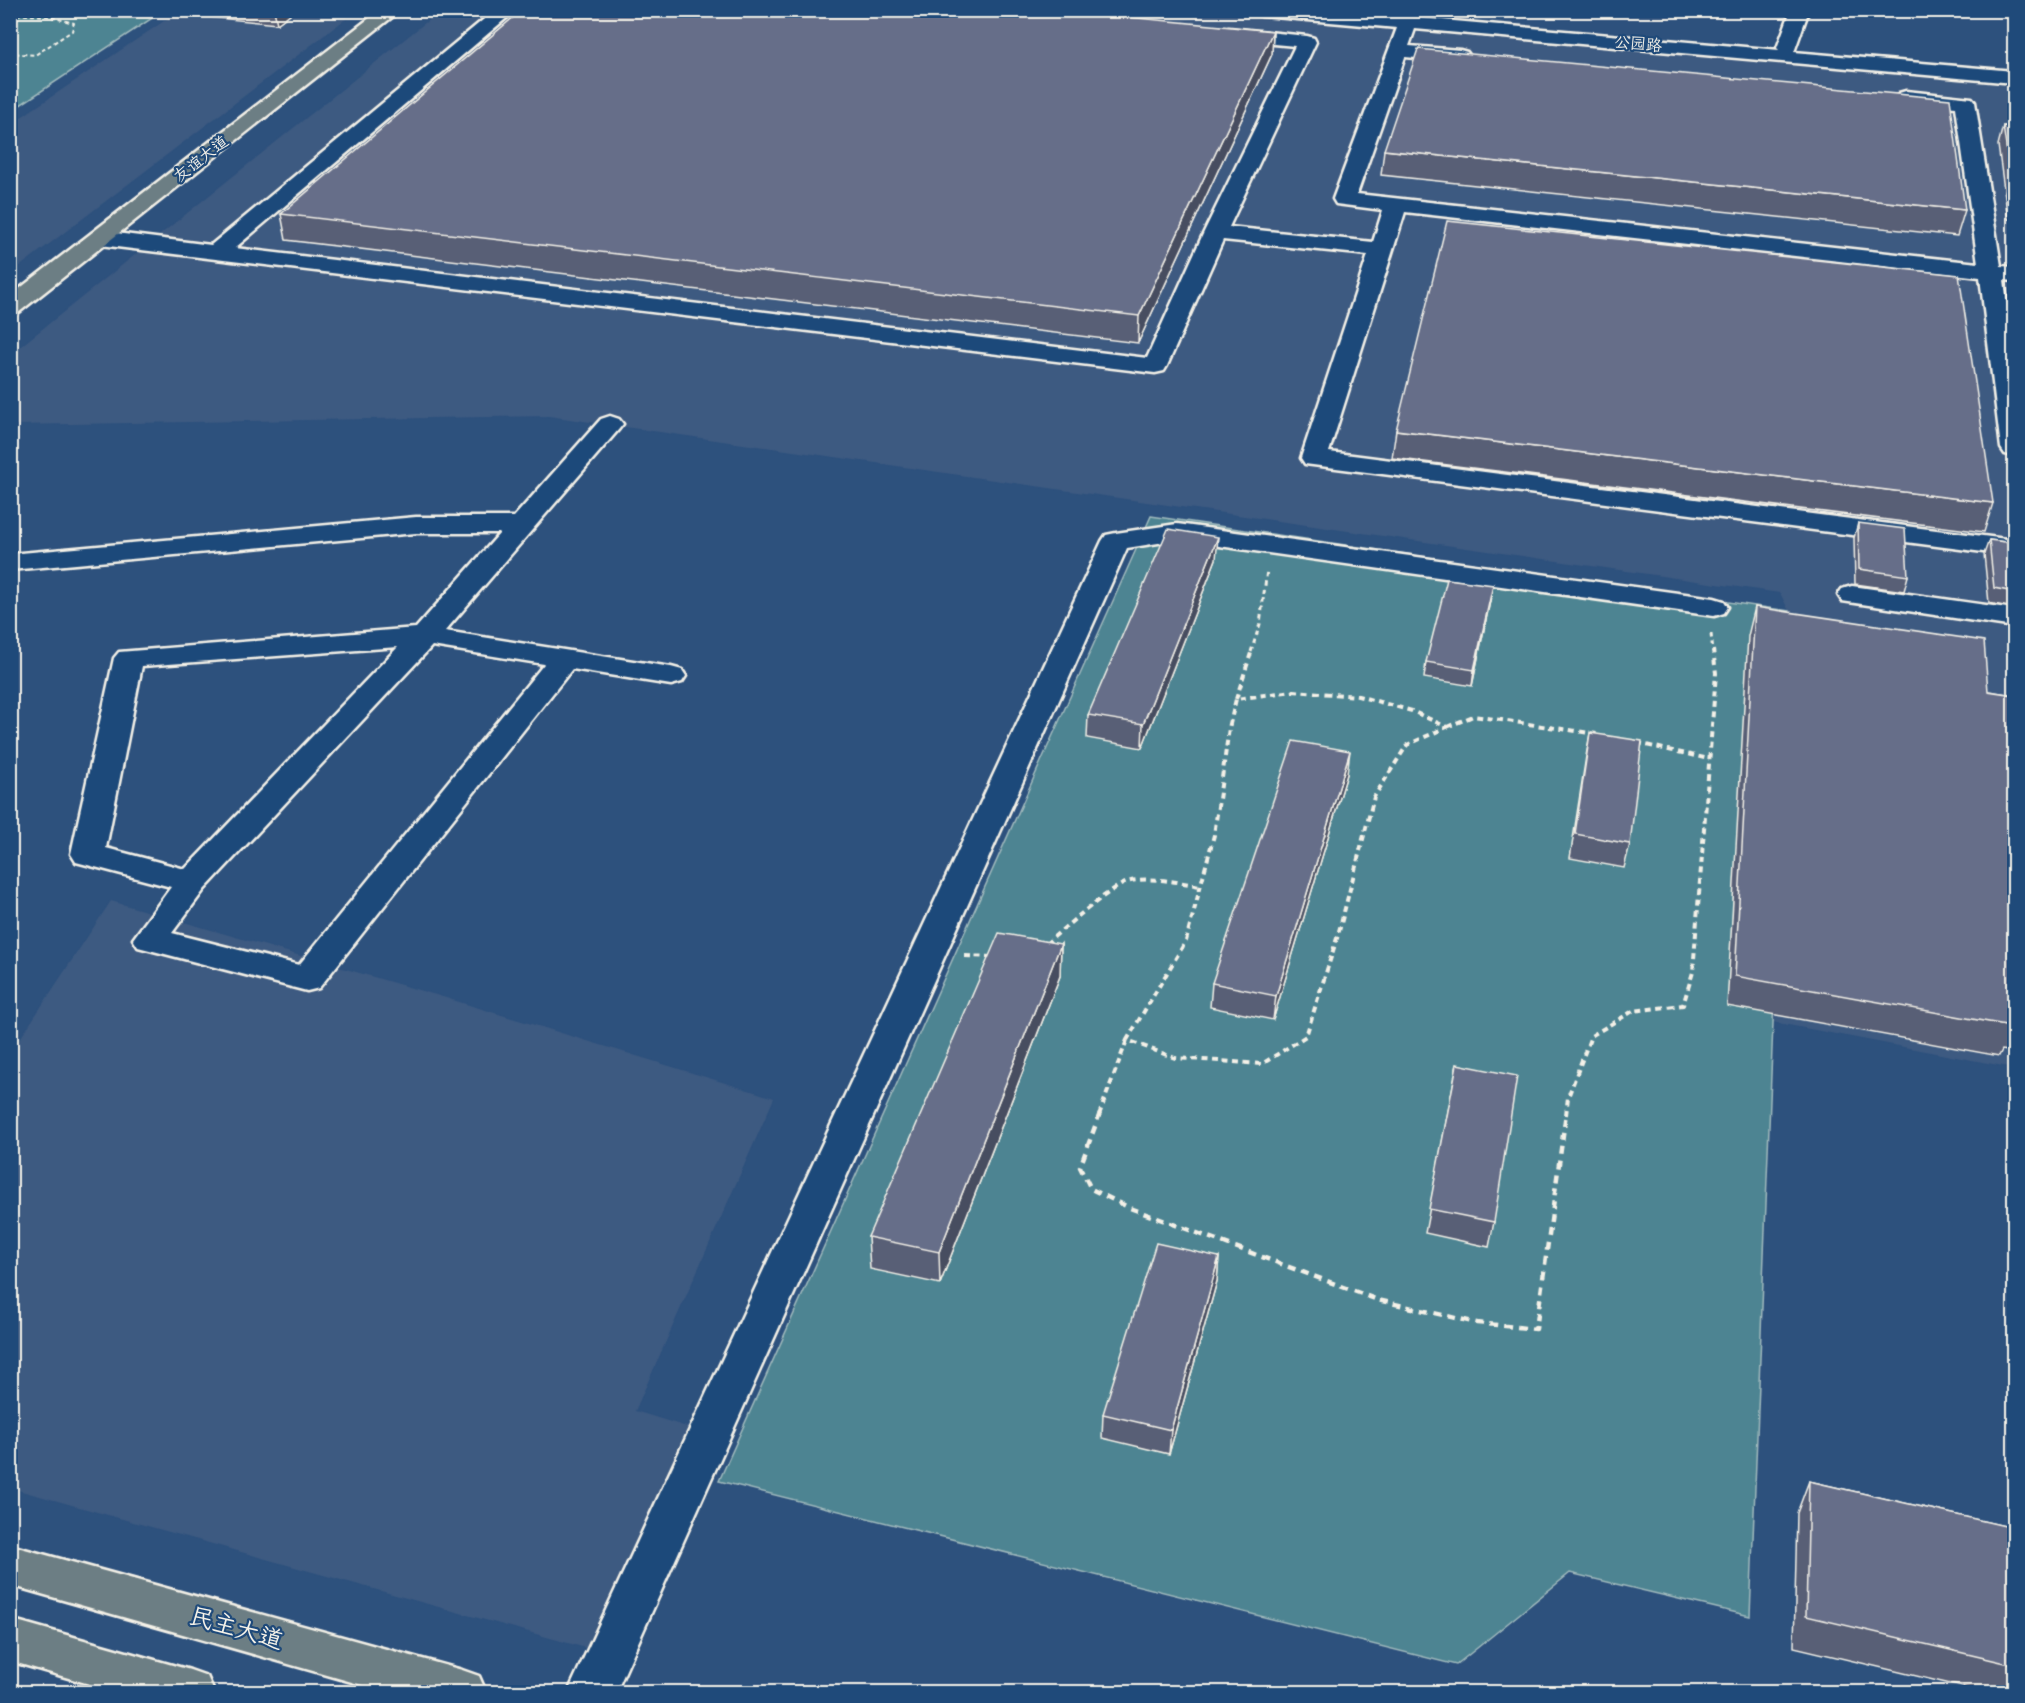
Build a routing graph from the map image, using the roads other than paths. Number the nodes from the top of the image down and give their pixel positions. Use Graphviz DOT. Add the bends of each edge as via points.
graph roads {
  1 [pos="363,10"];
  2 [pos="392,10"];
  3 [pos="507,10"];
  4 [pos="1262,10"];
  5 [pos="1375,10"];
  6 [pos="1800,10"];
  7 [pos="1408,24"];
  8 [pos="1215,33"];
  9 [pos="1787,48"];
  10 [pos="1398,51"];
  11 [pos="1481,58"];
  12 [pos="2014,69"];
  13 [pos="2014,77"];
  14 [pos="1883,95"];
  15 [pos="213,124"];
  16 [pos="1396,205"];
  17 [pos="1215,232"];
  18 [pos="100,238"];
  19 [pos="1381,250"];
  20 [pos="216,252"];
  21 [pos="1992,272"];
  22 [pos="2014,274"];
  23 [pos="10,308"];
  24 [pos="610,424"];
  25 [pos="2014,448"];
  26 [pos="522,525"];
  27 [pos="2014,548"];
  28 [pos="10,562"];
  29 [pos="1852,595"];
  30 [pos="1712,618"];
  31 [pos="2014,618"];
  32 [pos="425,636"];
  33 [pos="565,658"];
  34 [pos="671,676"];
  35 [pos="192,882"];
  36 [pos="10,1565"];
  37 [pos="10,1640"];
  38 [pos="190,1692"];
  39 [pos="462,1692"];
  40 [pos="592,1692"];
  1 -- 15 [label="main road, 友谊大道"];
  2 -- 18 [label="main road, 友谊大道"];
  3 -- 20 [label="street"];
  4 -- 7 [label="street, 公园路"];
  5 -- 9 [label="street"];
  6 -- 9 [label="street"];
  7 -- 10 [label="street"];
  7 -- 13 [label="street, 公园路"];
  8 -- 17 [label="street" via="1307,42"];
  9 -- 12 [label="street"];
  10 -- 11 [label="street"];
  10 -- 16 [label="street" via="1344,200"];
  14 -- 21 [label="street" via="1965,102"];
  16 -- 19 [label="street"];
  16 -- 21 [label="street"];
  17 -- 19 [label="street"];
  17 -- 20 [label="street" via="1155,366"];
  18 -- 20 [label="street"];
  18 -- 23 [label="main road, 友谊大道"];
  19 -- 27 [label="street" via="1314,458"];
  21 -- 22 [label="street"];
  21 -- 25 [label="street"];
  24 -- 26 [label="street"];
  26 -- 28 [label="street" via="416,525"];
  26 -- 32 [label="street"];
  29 -- 31 [label="street"];
  30 -- 40 [label="street" via="1177,532 1116,541"];
  32 -- 33 [label="street"];
  32 -- 35 [label="street"];
  32 -- 35 [label="street" via="129,658 88,854"];
  33 -- 34 [label="street"];
  33 -- 35 [label="street" via="307,979 150,939"];
  36 -- 39 [label="main road, 民主大道"];
  37 -- 38 [label="main road"];
}
